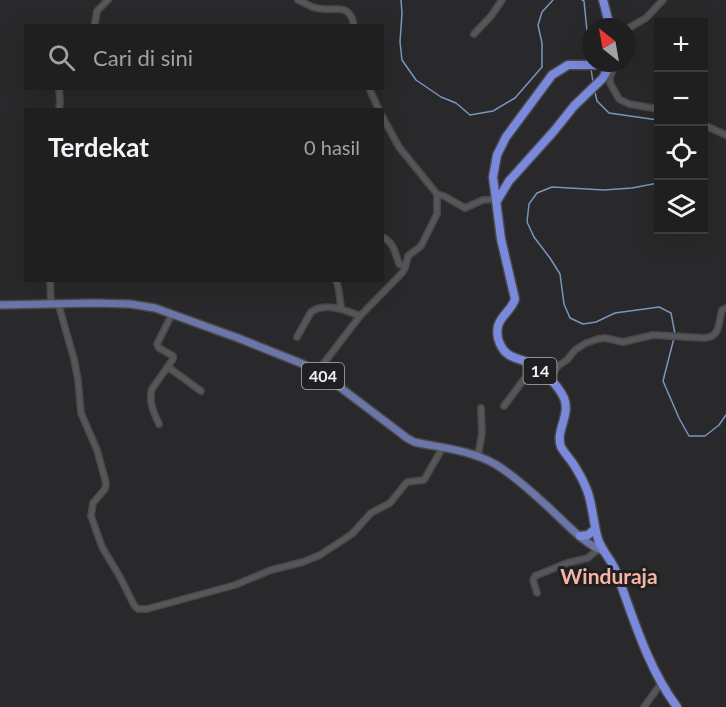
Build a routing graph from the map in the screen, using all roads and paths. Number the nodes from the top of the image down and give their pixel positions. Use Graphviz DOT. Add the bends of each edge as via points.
graph roads {
  1 [pos="108,0"];
  2 [pos="298,0"];
  3 [pos="502,0"];
  4 [pos="603,0"];
  5 [pos="663,0"];
  6 [pos="608,18"];
  7 [pos="95,24"];
  8 [pos="354,24"];
  9 [pos="636,24"];
  10 [pos="474,34"];
  11 [pos="582,64"];
  12 [pos="607,72"];
  13 [pos="611,72"];
  14 [pos="59,90"];
  15 [pos="370,90"];
  16 [pos="59,108"];
  17 [pos="378,108"];
  18 [pos="654,109"];
  19 [pos="384,120"];
  20 [pos="706,126"];
  21 [pos="726,135"];
  22 [pos="436,194"];
  23 [pos="497,200"];
  24 [pos="384,238"];
  25 [pos="405,266"];
  26 [pos="50,282"];
  27 [pos="337,282"];
  28 [pos="54,303"];
  29 [pos="0,305"];
  30 [pos="341,308"];
  31 [pos="726,308"];
  32 [pos="172,314"];
  33 [pos="360,316"];
  34 [pos="297,337"];
  35 [pos="534,366"];
  36 [pos="168,367"];
  37 [pos="317,372"];
  38 [pos="549,379"];
  39 [pos="201,391"];
  40 [pos="504,406"];
  41 [pos="482,408"];
  42 [pos="159,423"];
  43 [pos="443,447"];
  44 [pos="478,456"];
  45 [pos="595,529"];
  46 [pos="580,536"];
  47 [pos="601,550"];
  48 [pos="537,593"];
  49 [pos="662,682"];
  50 [pos="644,707"];
  51 [pos="677,707"];
  1 -- 7 [label="street" via="97,11"];
  2 -- 8 [label="street" via="316,9 346,10"];
  3 -- 10 [label="street"];
  4 -- 6 [label="highway"];
  5 -- 9 [label="street"];
  11 -- 23 [label="highway, 14" via="564,66 545,82 502,146 493,177"];
  12 -- 23 [label="highway" via="509,181"];
  13 -- 18 [label="street" via="610,83 619,99"];
  14 -- 16 [label="street"];
  15 -- 17 [label="street"];
  19 -- 22 [label="street" via="399,147"];
  20 -- 21 [label="street"];
  22 -- 23 [label="street" via="465,208 483,200"];
  22 -- 25 [label="street" via="437,214 422,245 408,256"];
  23 -- 35 [label="highway, 14" via="514,299 499,323 498,340 508,355"];
  24 -- 25 [label="street" via="393,246 399,264"];
  25 -- 33 [label="street"];
  26 -- 28 [label="street"];
  27 -- 30 [label="street"];
  28 -- 29 [label="main road, 404"];
  28 -- 32 [label="main road, 404" via="130,304"];
  28 -- 43 [label="street" via="74,359 81,413 107,485 93,503 91,516 105,553 138,609 234,585 320,555 351,534 373,511 390,503 407,482 424,480"];
  30 -- 33 [label="street"];
  30 -- 34 [label="street" via="313,310"];
  31 -- 38 [label="street" via="721,310 714,336 650,335 623,342 593,340 575,350"];
  32 -- 36 [label="street" via="157,344 173,356"];
  32 -- 37 [label="main road, 404"];
  33 -- 37 [label="street"];
  35 -- 38 [label="highway, 14"];
  35 -- 40 [label="street"];
  36 -- 39 [label="street"];
  36 -- 42 [label="street" via="150,395"];
  37 -- 43 [label="main road, 404" via="406,438"];
  38 -- 45 [label="highway, 14" via="566,404 560,442 585,485"];
  41 -- 44 [label="street"];
  43 -- 44 [label="main road, 404"];
  44 -- 46 [label="main road, 404" via="521,484"];
  45 -- 46 [label="highway"];
  45 -- 47 [label="highway, 14"];
  46 -- 47 [label="main road, 404"];
  47 -- 48 [label="street" via="535,576"];
  47 -- 49 [label="highway, 14" via="616,570 640,637"];
  49 -- 50 [label="street"];
  49 -- 51 [label="highway, 14"];
}
